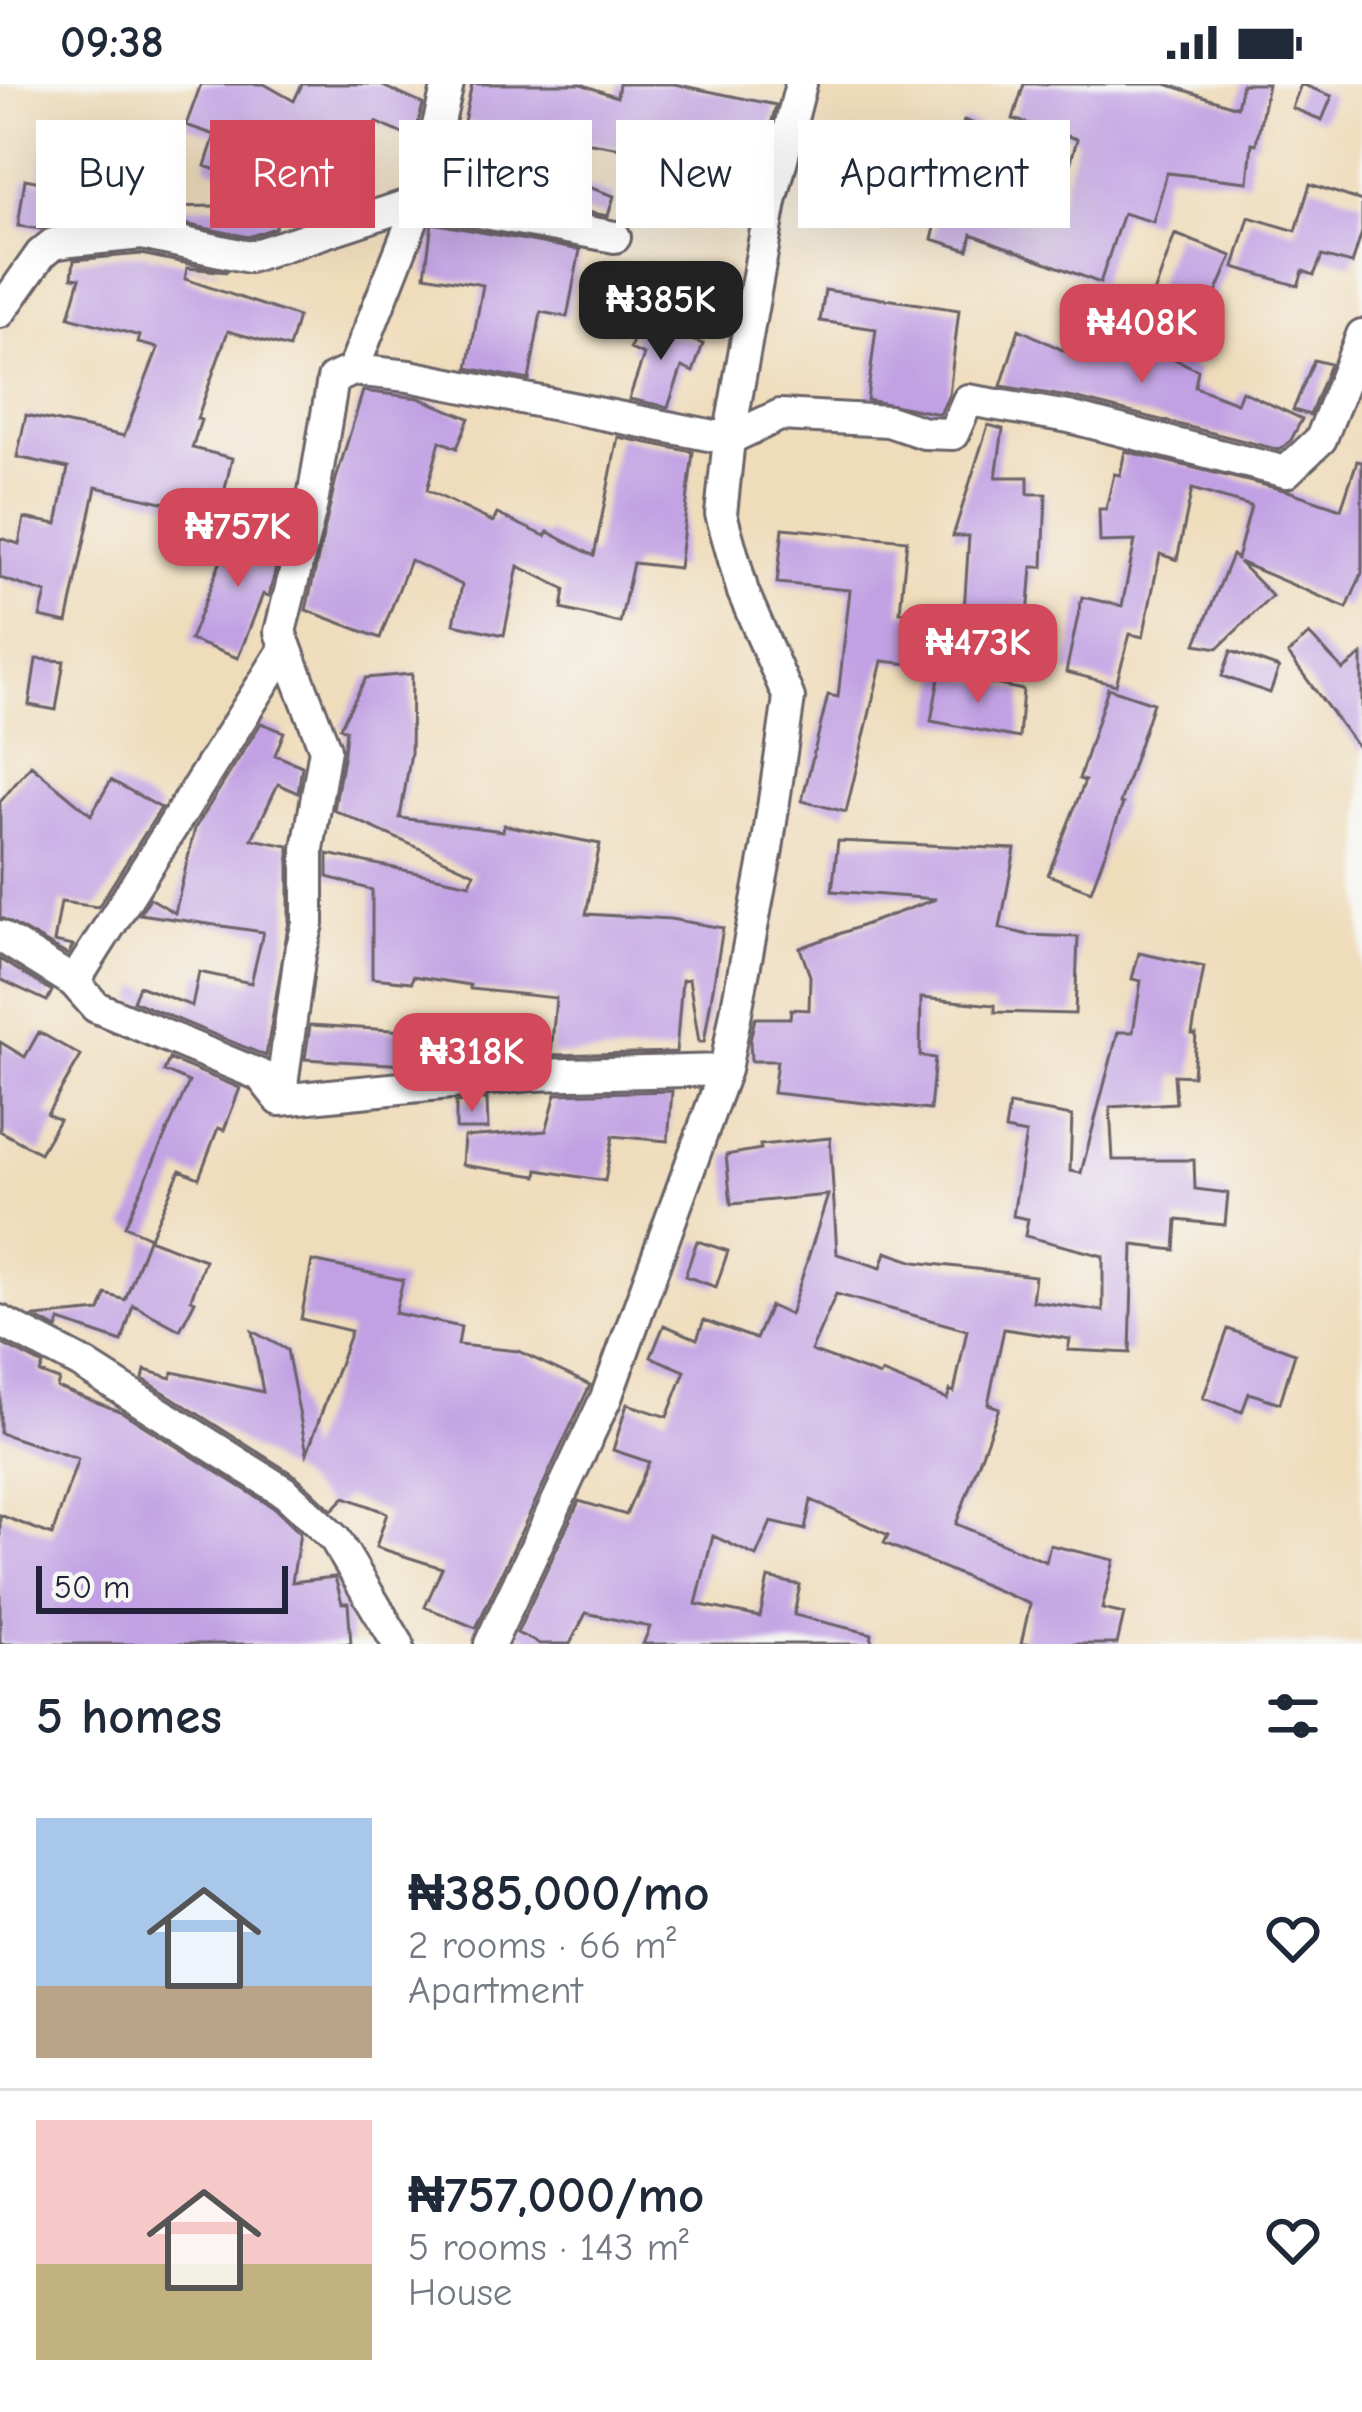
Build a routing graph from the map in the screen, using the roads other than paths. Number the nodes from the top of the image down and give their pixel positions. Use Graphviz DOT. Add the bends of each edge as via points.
graph roads {
  1 [pos="448,84"];
  2 [pos="801,84"];
  3 [pos="439,120"];
  4 [pos="399,208"];
  5 [pos="409,228"];
  6 [pos="566,228"];
  7 [pos="615,237"];
  8 [pos="0,312"];
  9 [pos="1362,335"];
  10 [pos="353,370"];
  11 [pos="729,439"];
  12 [pos="286,647"];
  13 [pos="0,936"];
  14 [pos="74,982"];
  15 [pos="725,1070"];
  16 [pos="280,1100"];
  17 [pos="0,1321"];
  18 [pos="398,1644"];
  19 [pos="490,1644"];
  1 -- 3 [label="street"];
  2 -- 11 [label="street"];
  4 -- 8 [label="street" via="249,257 142,234 53,244"];
  5 -- 10 [label="street"];
  6 -- 7 [label="street"];
  9 -- 11 [label="street" via="1321,439 1286,472 968,400 953,434 780,415"];
  10 -- 11 [label="street"];
  10 -- 12 [label="street" via="333,379 280,632"];
  11 -- 15 [label="street" via="721,514 743,592 789,698"];
  12 -- 14 [label="street"];
  12 -- 16 [label="street" via="325,749"];
  13 -- 14 [label="street"];
  14 -- 16 [label="street" via="96,1007 260,1075"];
  15 -- 16 [label="street" via="531,1075"];
  15 -- 19 [label="street" via="606,1398"];
  17 -- 18 [label="street" via="286,1493 335,1539"];
}
